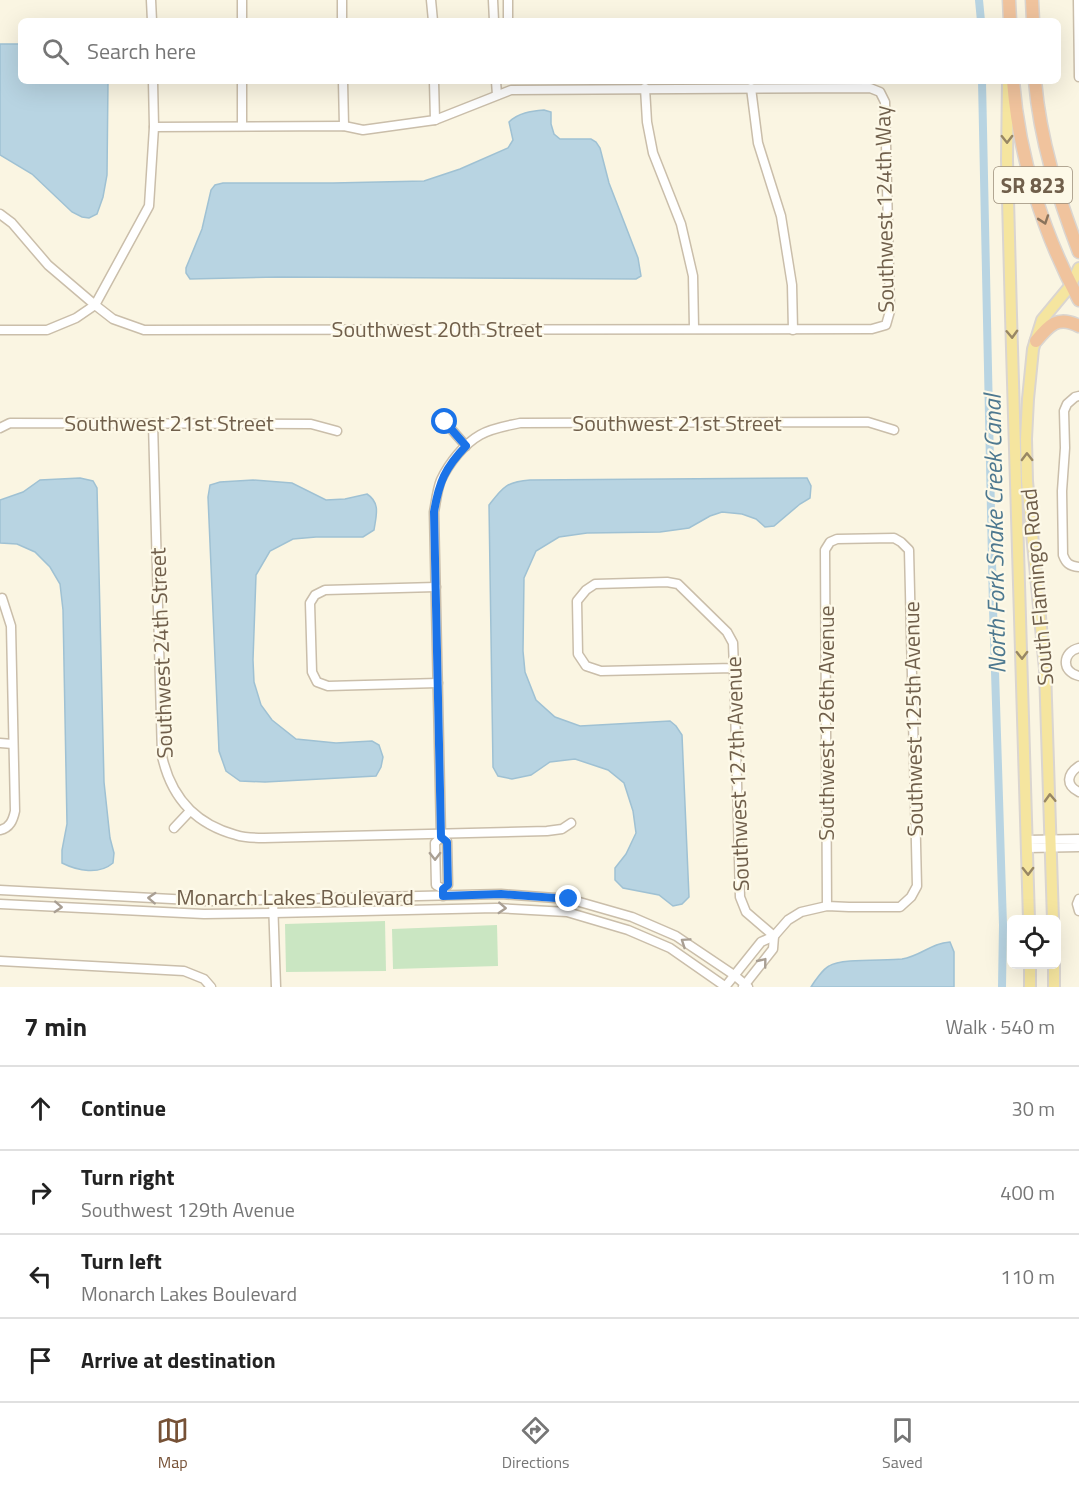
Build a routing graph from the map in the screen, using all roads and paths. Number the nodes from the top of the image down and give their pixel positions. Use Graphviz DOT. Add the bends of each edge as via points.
graph roads {
  1 [pos="151,0"];
  2 [pos="242,0"];
  3 [pos="342,0"];
  4 [pos="431,0"];
  5 [pos="493,0"];
  6 [pos="508,0"];
  7 [pos="1009,0"];
  8 [pos="1032,0"];
  9 [pos="1078,0"];
  10 [pos="152,18"];
  11 [pos="242,18"];
  12 [pos="342,18"];
  13 [pos="433,18"];
  14 [pos="494,18"];
  15 [pos="508,18"];
  16 [pos="1010,18"];
  17 [pos="1033,18"];
  18 [pos="1079,77"];
  19 [pos="153,84"];
  20 [pos="242,84"];
  21 [pos="343,84"];
  22 [pos="434,84"];
  23 [pos="496,84"];
  24 [pos="1010,84"];
  25 [pos="1011,84"];
  26 [pos="1035,84"];
  27 [pos="511,85"];
  28 [pos="645,88"];
  29 [pos="751,88"];
  30 [pos="497,95"];
  31 [pos="435,120"];
  32 [pos="242,126"];
  33 [pos="344,126"];
  34 [pos="154,127"];
  35 [pos="0,214"];
  36 [pos="1079,252"];
  37 [pos="1079,268"];
  38 [pos="1071,285"];
  39 [pos="1079,300"];
  40 [pos="95,305"];
  41 [pos="886,325"];
  42 [pos="1079,326"];
  43 [pos="694,328"];
  44 [pos="0,330"];
  45 [pos="793,330"];
  46 [pos="1036,342"];
  47 [pos="1079,396"];
  48 [pos="445,422"];
  49 [pos="153,423"];
  50 [pos="0,428"];
  51 [pos="894,430"];
  52 [pos="337,431"];
  53 [pos="466,446"];
  54 [pos="901,542"];
  55 [pos="1079,567"];
  56 [pos="436,587"];
  57 [pos="2,598"];
  58 [pos="1079,648"];
  59 [pos="734,668"];
  60 [pos="1079,676"];
  61 [pos="438,683"];
  62 [pos="0,743"];
  63 [pos="13,744"];
  64 [pos="1079,766"];
  65 [pos="1079,792"];
  66 [pos="190,810"];
  67 [pos="571,824"];
  68 [pos="174,828"];
  69 [pos="0,830"];
  70 [pos="441,835"];
  71 [pos="1079,839"];
  72 [pos="1051,843"];
  73 [pos="1027,844"];
  74 [pos="1079,847"];
  75 [pos="0,890"];
  76 [pos="443,892"];
  77 [pos="1079,899"];
  78 [pos="273,900"];
  79 [pos="0,904"];
  80 [pos="827,906"];
  81 [pos="1079,911"];
  82 [pos="274,914"];
  83 [pos="1029,915"];
  84 [pos="1053,915"];
  85 [pos="774,936"];
  86 [pos="0,961"];
  87 [pos="1030,969"];
  88 [pos="1054,969"];
  89 [pos="734,975"];
  90 [pos="745,986"];
  91 [pos="211,987"];
  92 [pos="276,987"];
  93 [pos="725,987"];
  94 [pos="1030,987"];
  95 [pos="1054,987"];
  1 -- 10 [label="street"];
  2 -- 11 [label="street"];
  3 -- 12 [label="street"];
  4 -- 13 [label="street"];
  5 -- 14 [label="street"];
  6 -- 15 [label="street"];
  7 -- 16 [label="highway"];
  8 -- 17 [label="highway"];
  9 -- 18 [label="street"];
  19 -- 34 [label="street"];
  20 -- 32 [label="street"];
  21 -- 33 [label="street"];
  22 -- 31 [label="street"];
  23 -- 30 [label="street"];
  24 -- 73 [label="main road, South Flamingo Road, one-way" via="1007,136"];
  25 -- 38 [label="highway, SR 823, one-way" via="1030,176"];
  26 -- 36 [label="highway, SR 823" via="1052,171"];
  27 -- 28 [label="street"];
  27 -- 30 [label="street"];
  28 -- 29 [label="street"];
  28 -- 43 [label="street" via="653,153 681,225 693,276"];
  29 -- 41 [label="street, Southwest 124th Way" via="870,88 880,92 885,102 890,310"];
  29 -- 45 [label="street" via="758,144 781,216 792,285"];
  30 -- 31 [label="street"];
  31 -- 33 [label="street" via="363,130"];
  32 -- 33 [label="street"];
  32 -- 34 [label="street"];
  34 -- 40 [label="street" via="149,206"];
  35 -- 40 [label="street, Southwest 20th Street" via="48,265"];
  37 -- 38 [label="main road, South Flamingo Road"];
  38 -- 39 [label="highway, SR 823"];
  38 -- 46 [label="main road, South Flamingo Road" via="1042,320"];
  40 -- 43 [label="street, Southwest 20th Street" via="113,319 144,330"];
  40 -- 44 [label="street" via="47,330"];
  41 -- 45 [label="street, Southwest 20th Street" via="873,329"];
  42 -- 46 [label="highway" via="1067,321 1055,323"];
  43 -- 45 [label="street, Southwest 20th Street"];
  72 -- 46 [label="main road, South Flamingo Road, one-way" via="1045,669 1027,481 1028,399"];
  47 -- 55 [label="street" via="1064,411 1062,491 1063,555 1066,563"];
  48 -- 53 [label="street"];
  49 -- 50 [label="street, Southwest 21st Street" via="10,423"];
  49 -- 52 [label="street, Southwest 21st Street" via="311,424"];
  49 -- 66 [label="street, Southwest 24th Street" via="162,756 172,785"];
  51 -- 53 [label="street, Southwest 21st Street" via="867,422 520,423 480,435"];
  53 -- 56 [label="street, Southwest 21st Street" via="453,460 437,493"];
  54 -- 80 [label="street, Southwest 126th Avenue" via="894,538 837,539 825,550"];
  54 -- 80 [label="street, Southwest 125th Avenue" via="909,550 917,886 900,907"];
  56 -- 61 [label="street, Southwest 21st Street"];
  56 -- 61 [label="street" via="325,590 310,603 312,672 317,682 328,686"];
  57 -- 63 [label="street" via="11,626"];
  58 -- 60 [label="street" via="1066,659 1068,671"];
  59 -- 59 [label="street, Southwest 127th Avenue" via="733,643 727,632 678,584 596,584 577,601 578,654 586,666 601,671"];
  59 -- 85 [label="street, Southwest 127th Avenue" via="740,897 746,912"];
  61 -- 70 [label="street, Southwest 21st Street"];
  62 -- 63 [label="street"];
  63 -- 69 [label="street" via="15,811 9,826"];
  64 -- 65 [label="street" via="1070,776 1072,788"];
  66 -- 68 [label="street"];
  66 -- 70 [label="street, Southwest 24th Street" via="208,825 247,837"];
  67 -- 70 [label="street, Southwest 24th Street" via="547,831"];
  70 -- 76 [label="street, Southwest 21st Street" via="447,842 448,885"];
  71 -- 72 [label="street"];
  72 -- 73 [label="street"];
  72 -- 74 [label="street"];
  72 -- 84 [label="main road, South Flamingo Road"];
  73 -- 83 [label="main road, South Flamingo Road, one-way"];
  78 -- 75 [label="street, Monarch Lakes Boulevard, one-way" via="210,901"];
  76 -- 78 [label="street, Monarch Lakes Boulevard"];
  89 -- 76 [label="street, Monarch Lakes Boulevard, one-way" via="676,936 632,917 569,899"];
  77 -- 81 [label="street"];
  78 -- 82 [label="street"];
  79 -- 82 [label="street, Monarch Lakes Boulevard, one-way"];
  80 -- 85 [label="street" via="801,912"];
  82 -- 92 [label="street"];
  82 -- 93 [label="street, Monarch Lakes Boulevard, one-way" via="496,908 567,912 628,930 670,948"];
  85 -- 89 [label="street" via="761,942"];
  90 -- 85 [label="street, one-way" via="773,950"];
  86 -- 91 [label="street" via="184,970 204,979"];
  87 -- 94 [label="main road"];
  88 -- 95 [label="main road"];
  89 -- 90 [label="street, Monarch Lakes Boulevard"];
  89 -- 93 [label="street"];
}
